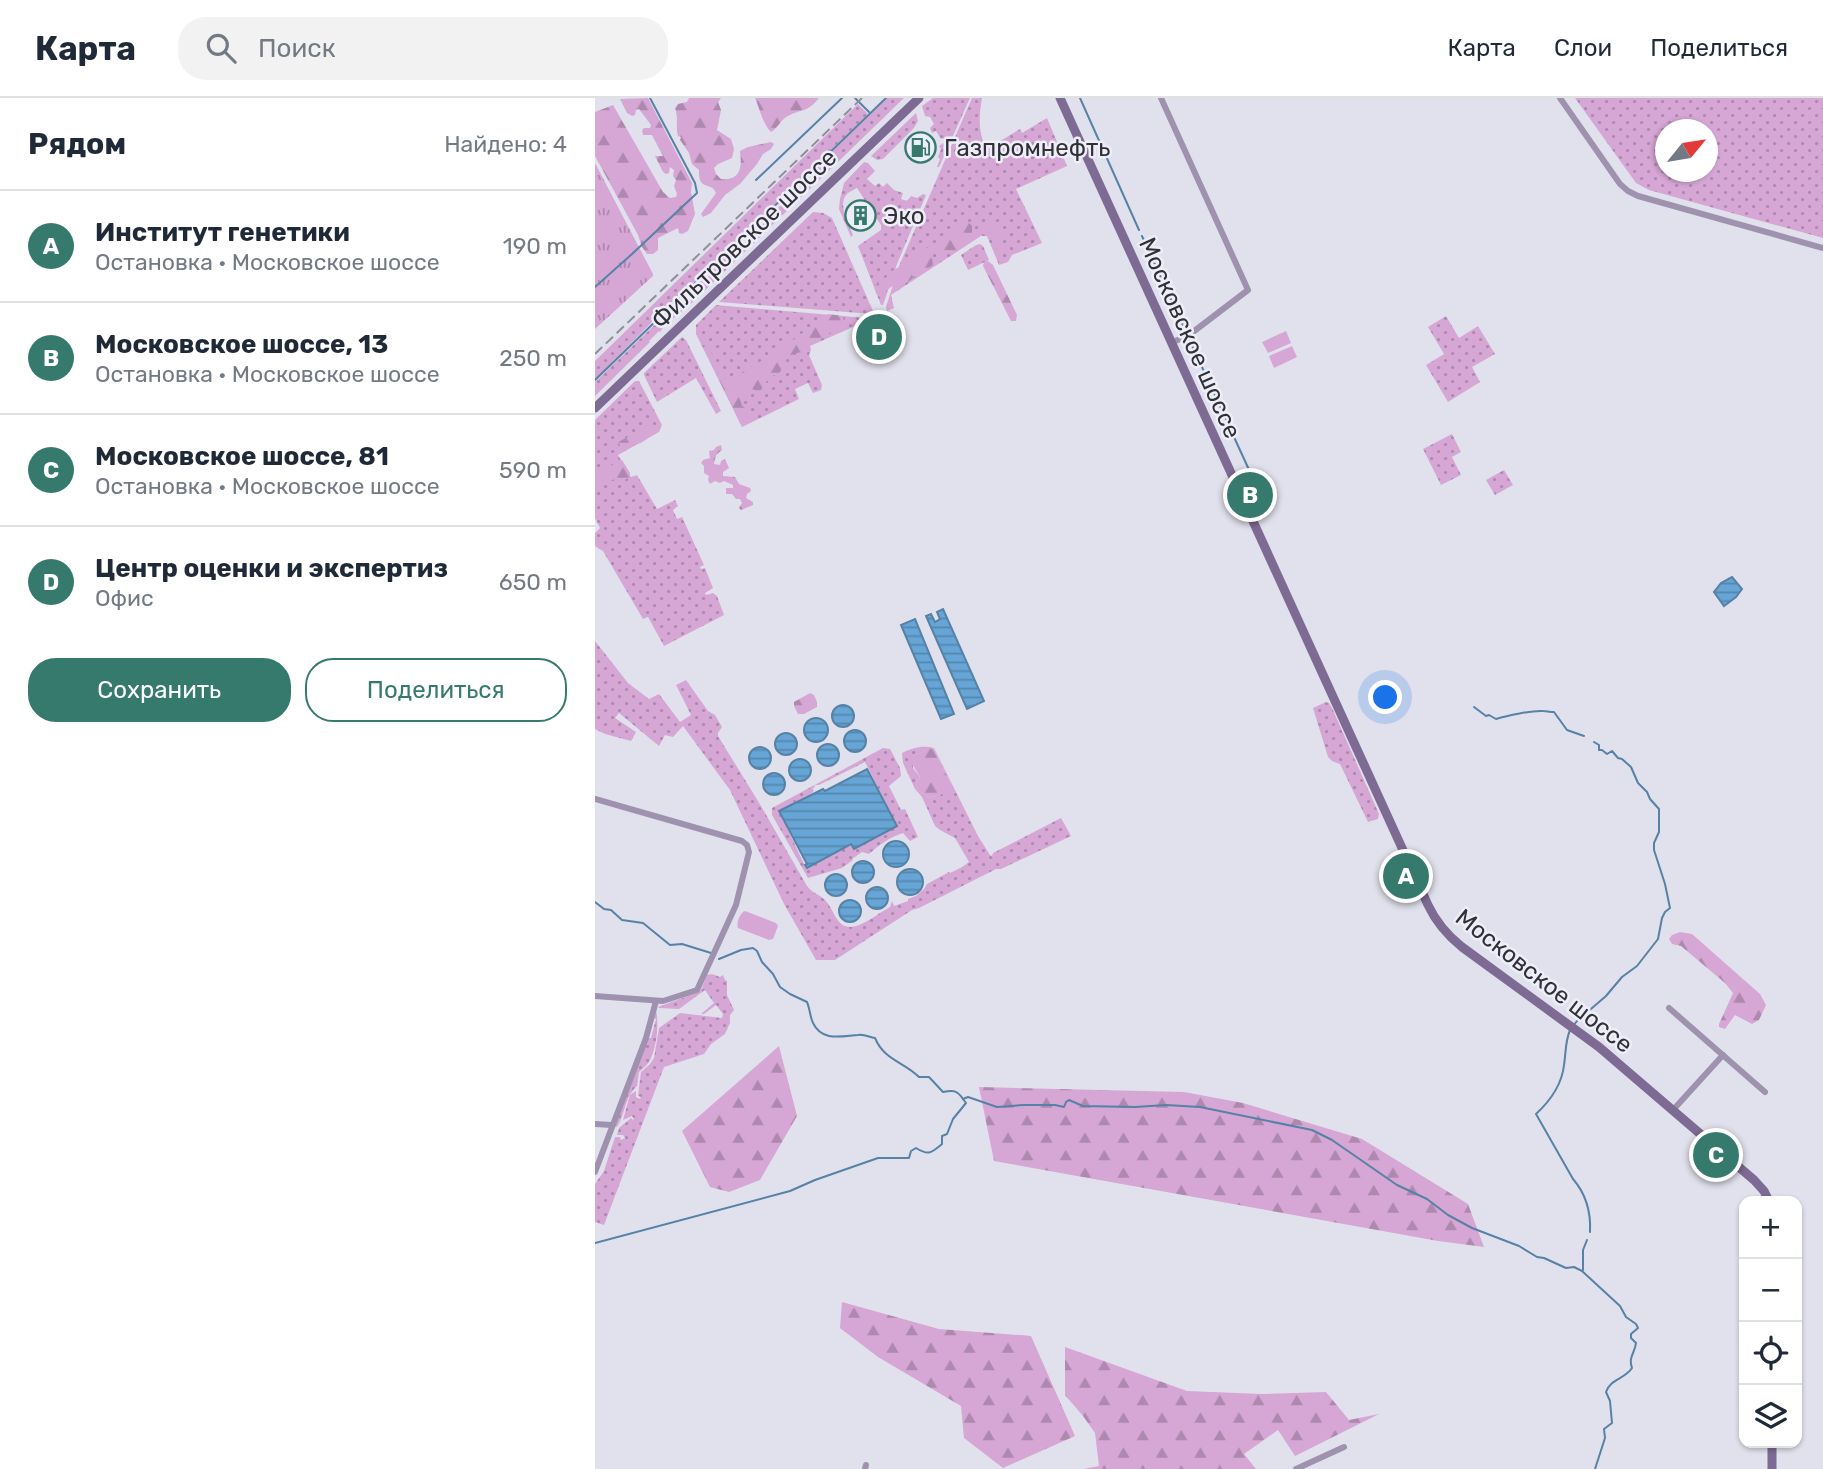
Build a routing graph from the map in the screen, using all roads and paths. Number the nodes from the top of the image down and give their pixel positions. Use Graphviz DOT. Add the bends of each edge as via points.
graph roads {
  1 [pos="919,98"];
  2 [pos="1059,98"];
  3 [pos="1161,98"];
  4 [pos="1560,98"];
  5 [pos="1823,248"];
  6 [pos="1171,344"];
  7 [pos="595,408"];
  8 [pos="595,799"];
  9 [pos="595,996"];
  10 [pos="656,1001"];
  11 [pos="1669,1008"];
  12 [pos="1723,1055"];
  13 [pos="1765,1092"];
  14 [pos="1673,1110"];
  15 [pos="595,1124"];
  16 [pos="612,1125"];
  17 [pos="595,1172"];
  18 [pos="1766,1196"];
  19 [pos="1344,1447"];
  20 [pos="1772,1448"];
  21 [pos="1296,1469"];
  22 [pos="1772,1469"];
  1 -- 7 [label="main road, Фильтровское шоссе"];
  2 -- 6 [label="main road, Московское шоссе"];
  3 -- 6 [label="street" via="1248,289"];
  4 -- 5 [label="street" via="1628,191"];
  6 -- 14 [label="main road, Московское шоссе" via="1437,922"];
  8 -- 10 [label="street" via="747,845 748,860 736,905 697,989"];
  9 -- 10 [label="street"];
  10 -- 16 [label="street"];
  11 -- 12 [label="street"];
  12 -- 13 [label="street"];
  12 -- 14 [label="street"];
  14 -- 18 [label="main road, Московское шоссе"];
  15 -- 16 [label="street"];
  16 -- 17 [label="street"];
  19 -- 21 [label="street"];
  20 -- 22 [label="main road"];
}
